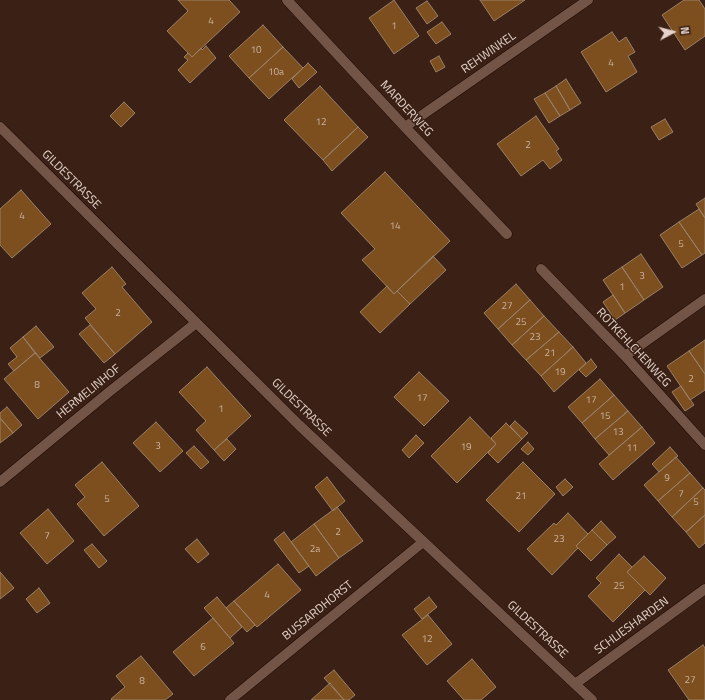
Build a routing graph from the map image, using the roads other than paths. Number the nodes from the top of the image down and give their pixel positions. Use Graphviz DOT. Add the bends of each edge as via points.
graph roads {
  1 [pos="288,0"];
  2 [pos="588,0"];
  3 [pos="0,127"];
  4 [pos="405,127"];
  5 [pos="507,234"];
  6 [pos="541,269"];
  7 [pos="705,299"];
  8 [pos="196,323"];
  9 [pos="625,356"];
  10 [pos="705,445"];
  11 [pos="0,482"];
  12 [pos="423,542"];
  13 [pos="705,589"];
  14 [pos="574,684"];
  15 [pos="230,700"];
  16 [pos="592,700"];
  1 -- 4 [label="street, MARDERWEG"];
  2 -- 4 [label="street, REHWINKEL"];
  3 -- 8 [label="street, GILDESTRASSE"];
  4 -- 5 [label="street, MARDERWEG"];
  6 -- 9 [label="street, ROTKEHLCHENWEG"];
  7 -- 9 [label="street"];
  8 -- 11 [label="street, HERMELINHOF"];
  8 -- 12 [label="street, GILDESTRASSE" via="299,426"];
  9 -- 10 [label="street, ROTKEHLCHENWEG"];
  12 -- 14 [label="street, GILDESTRASSE"];
  12 -- 15 [label="street, BUSSARDHORST"];
  13 -- 14 [label="street, SCHLIESHARDEN"];
  14 -- 16 [label="street, GILDESTRASSE"];
}
